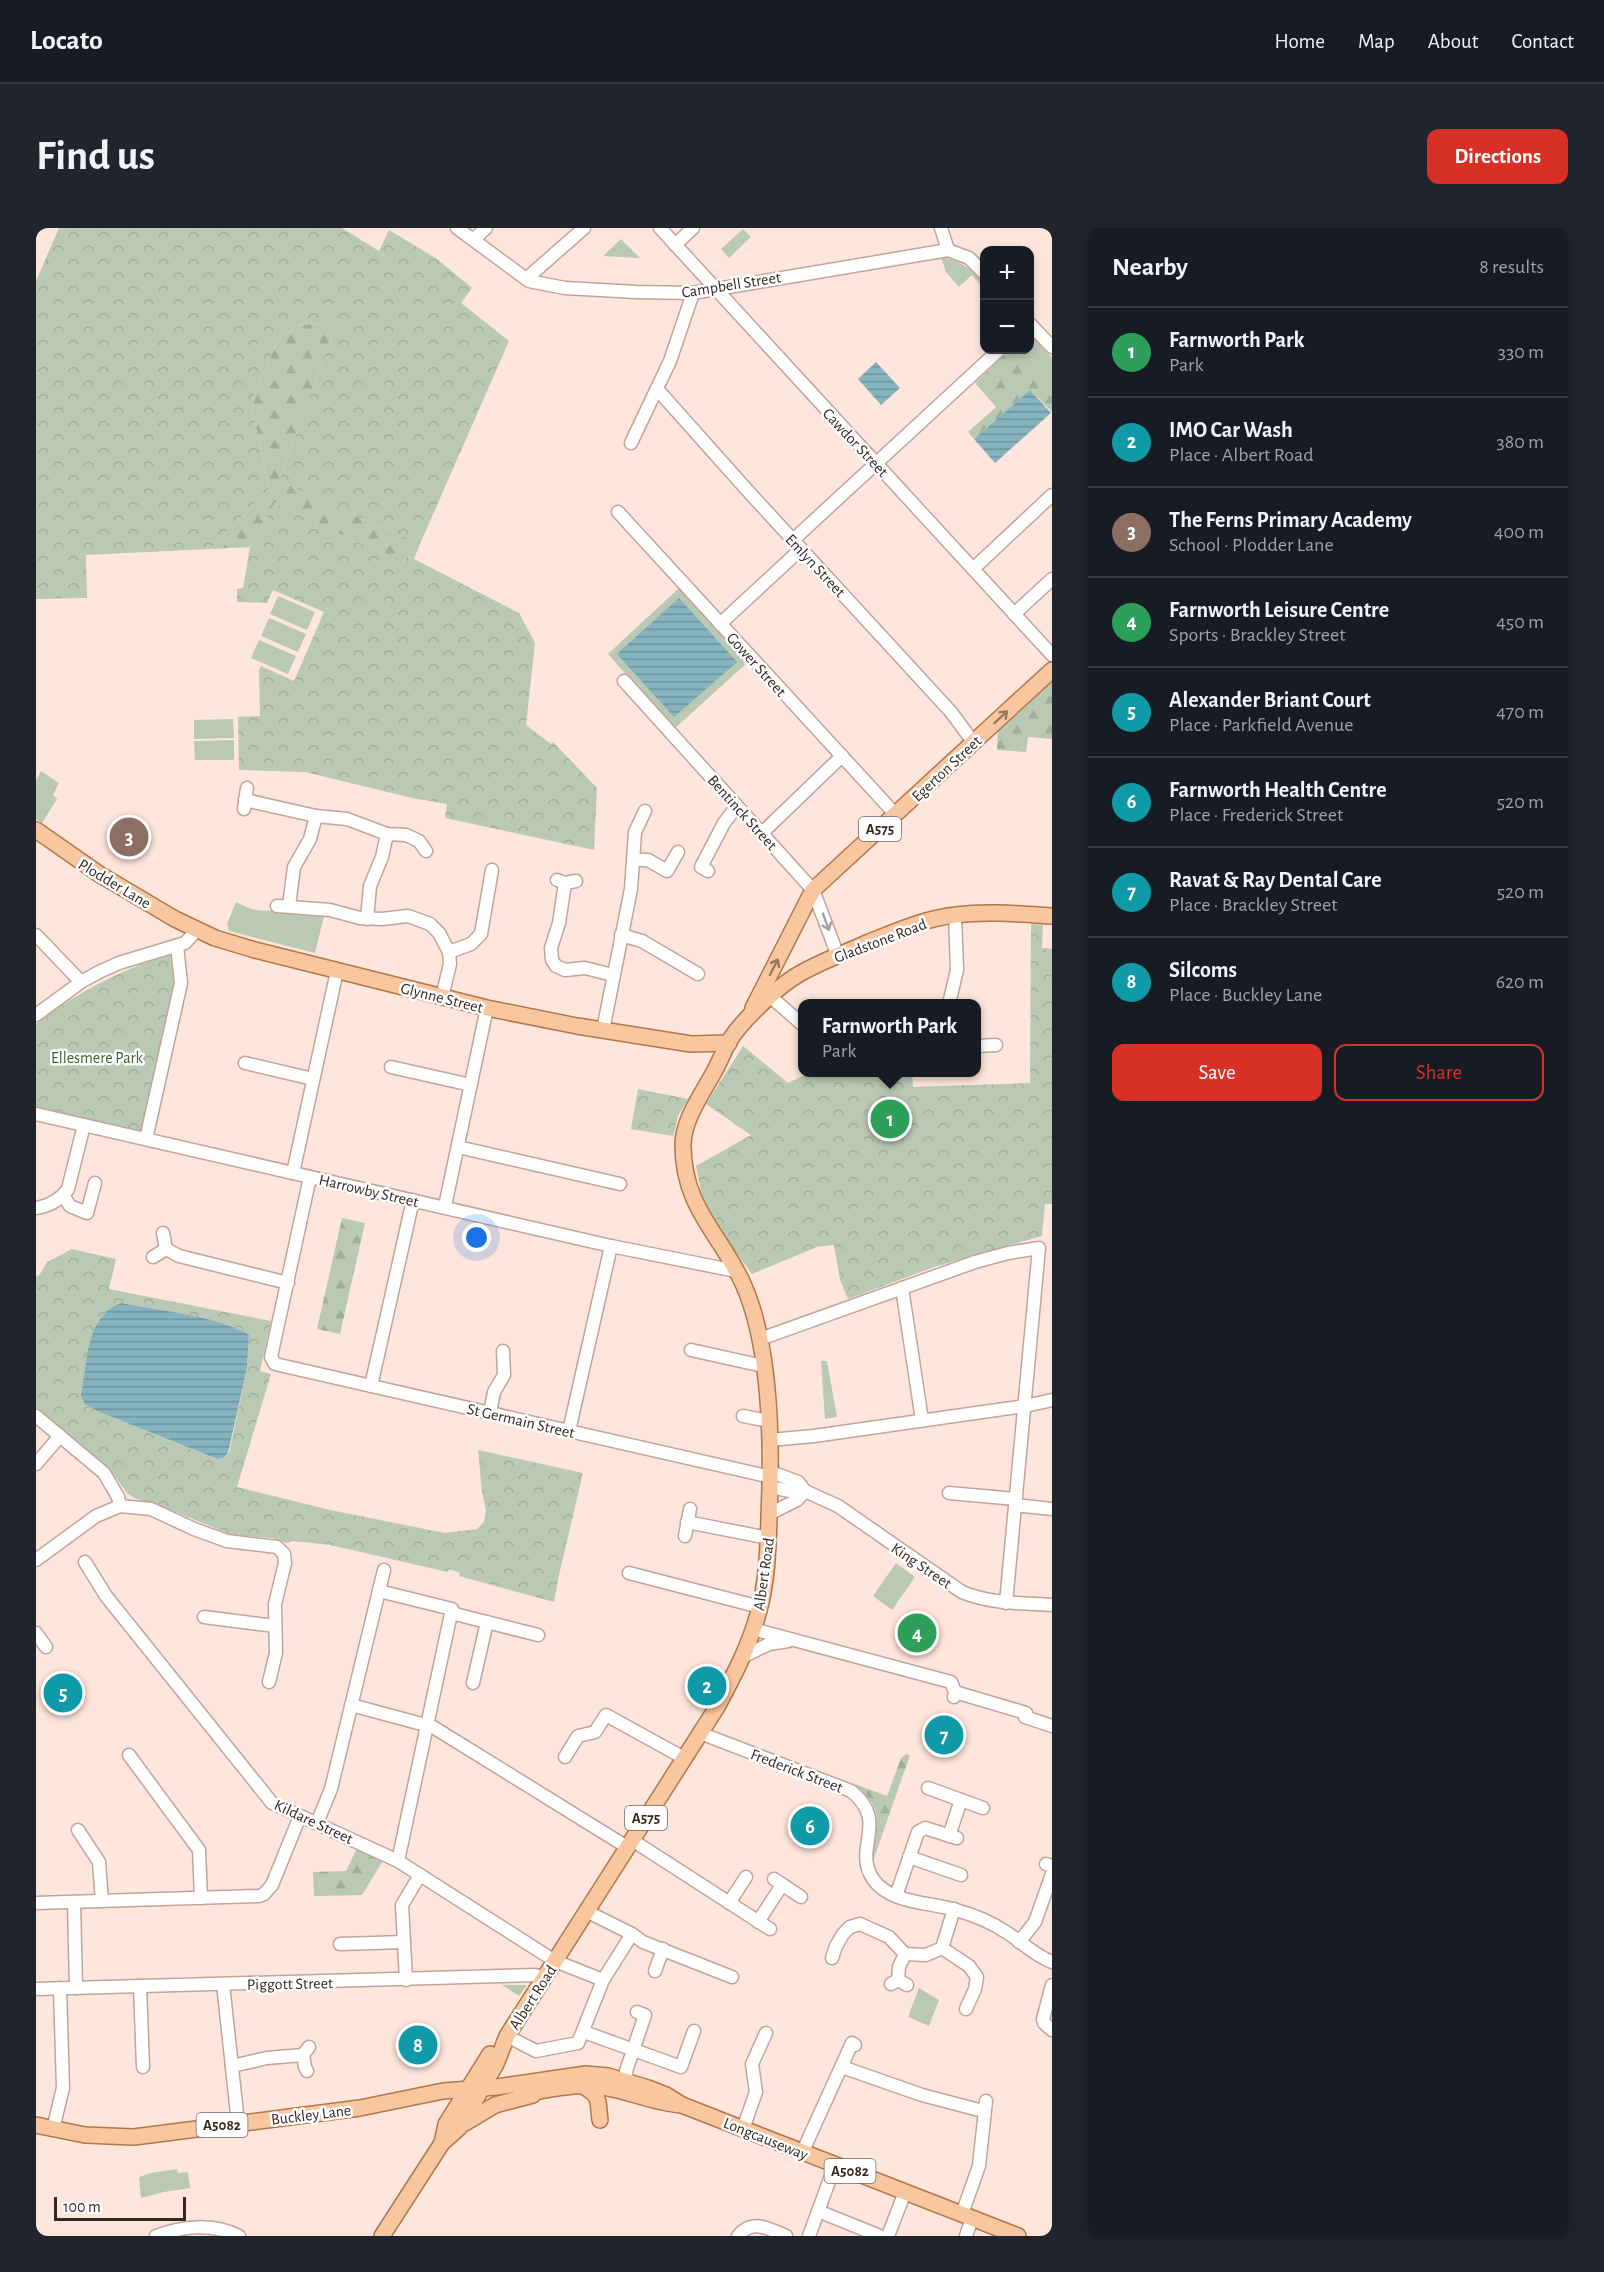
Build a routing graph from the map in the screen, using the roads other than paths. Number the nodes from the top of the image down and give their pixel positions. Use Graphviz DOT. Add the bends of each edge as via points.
graph roads {
  1 [pos="457,228"];
  2 [pos="486,228"];
  3 [pos="584,228"];
  4 [pos="660,228"];
  5 [pos="693,228"];
  6 [pos="941,228"];
  7 [pos="474,239"];
  8 [pos="675,245"];
  9 [pos="948,250"];
  10 [pos="980,269"];
  11 [pos="526,279"];
  12 [pos="716,289"];
  13 [pos="693,293"];
  14 [pos="1034,327"];
  15 [pos="1052,347"];
  16 [pos="995,354"];
  17 [pos="657,389"];
  18 [pos="631,443"];
  19 [pos="876,464"];
  20 [pos="1052,495"];
  21 [pos="618,512"];
  22 [pos="797,544"];
  23 [pos="973,569"];
  24 [pos="1052,579"];
  25 [pos="1014,614"];
  26 [pos="720,624"];
  27 [pos="1052,655"];
  28 [pos="1052,670"];
  29 [pos="624,681"];
  30 [pos="974,742"];
  31 [pos="842,756"];
  32 [pos="245,799"];
  33 [pos="737,806"];
  34 [pos="645,811"];
  35 [pos="896,815"];
  36 [pos="316,816"];
  37 [pos="36,830"];
  38 [pos="762,833"];
  39 [pos="387,834"];
  40 [pos="423,842"];
  41 [pos="678,852"];
  42 [pos="634,860"];
  43 [pos="493,868"];
  44 [pos="708,871"];
  45 [pos="566,882"];
  46 [pos="813,890"];
  47 [pos="955,915"];
  48 [pos="1052,916"];
  49 [pos="367,919"];
  50 [pos="197,930"];
  51 [pos="36,935"];
  52 [pos="621,935"];
  53 [pos="177,946"];
  54 [pos="449,952"];
  55 [pos="838,956"];
  56 [pos="337,970"];
  57 [pos="698,974"];
  58 [pos="613,975"];
  59 [pos="81,982"];
  60 [pos="442,997"];
  61 [pos="773,998"];
  62 [pos="950,999"];
  63 [pos="487,1008"];
  64 [pos="36,1015"];
  65 [pos="747,1018"];
  66 [pos="798,1020"];
  67 [pos="603,1030"];
  68 [pos="729,1043"];
  69 [pos="997,1043"];
  70 [pos="691,1044"];
  71 [pos="981,1045"];
  72 [pos="720,1062"];
  73 [pos="245,1063"];
  74 [pos="398,1072"];
  75 [pos="313,1079"];
  76 [pos="471,1085"];
  77 [pos="36,1114"];
  78 [pos="84,1125"];
  79 [pos="146,1139"];
  80 [pos="458,1147"];
  81 [pos="293,1173"];
  82 [pos="310,1177"];
  83 [pos="620,1184"];
  84 [pos="89,1189"];
  85 [pos="63,1195"];
  86 [pos="413,1200"];
  87 [pos="445,1206"];
  88 [pos="36,1208"];
  89 [pos="163,1233"];
  90 [pos="611,1246"];
  91 [pos="166,1249"];
  92 [pos="724,1253"];
  93 [pos="153,1257"];
  94 [pos="702,1265"];
  95 [pos="736,1271"];
  96 [pos="288,1283"];
  97 [pos="902,1288"];
  98 [pos="760,1339"];
  99 [pos="503,1349"];
  100 [pos="691,1350"];
  101 [pos="763,1366"];
  102 [pos="371,1386"];
  103 [pos="1052,1401"];
  104 [pos="1025,1406"];
  105 [pos="490,1413"];
  106 [pos="36,1416"];
  107 [pos="744,1416"];
  108 [pos="922,1420"];
  109 [pos="769,1421"];
  110 [pos="568,1431"];
  111 [pos="60,1436"];
  112 [pos="769,1440"];
  113 [pos="36,1464"];
  114 [pos="771,1478"];
  115 [pos="805,1491"];
  116 [pos="949,1493"];
  117 [pos="1016,1502"];
  118 [pos="120,1506"];
  119 [pos="690,1509"];
  120 [pos="1052,1509"];
  121 [pos="769,1514"];
  122 [pos="687,1522"];
  123 [pos="685,1536"];
  124 [pos="768,1538"];
  125 [pos="36,1560"];
  126 [pos="85,1562"];
  127 [pos="384,1570"];
  128 [pos="629,1573"];
  129 [pos="379,1591"];
  130 [pos="1006,1602"];
  131 [pos="1052,1605"];
  132 [pos="760,1607"];
  133 [pos="452,1611"];
  134 [pos="204,1617"];
  135 [pos="487,1622"];
  136 [pos="275,1626"];
  137 [pos="753,1629"];
  138 [pos="36,1633"];
  139 [pos="538,1635"];
  140 [pos="792,1640"];
  141 [pos="46,1647"];
  142 [pos="742,1657"];
  143 [pos="269,1682"];
  144 [pos="473,1683"];
  145 [pos="351,1705"];
  146 [pos="426,1724"];
  147 [pos="1052,1726"];
  148 [pos="700,1733"];
  149 [pos="564,1757"];
  150 [pos="684,1758"];
  151 [pos="129,1761"];
  152 [pos="928,1788"];
  153 [pos="961,1800"];
  154 [pos="983,1808"];
  155 [pos="300,1816"];
  156 [pos="317,1823"];
  157 [pos="78,1830"];
  158 [pos="630,1844"];
  159 [pos="909,1857"];
  160 [pos="398,1861"];
  161 [pos="1050,1868"];
  162 [pos="420,1875"];
  163 [pos="961,1875"];
  164 [pos="746,1876"];
  165 [pos="801,1896"];
  166 [pos="896,1896"];
  167 [pos="201,1898"];
  168 [pos="102,1901"];
  169 [pos="74,1902"];
  170 [pos="36,1903"];
  171 [pos="729,1903"];
  172 [pos="954,1909"];
  173 [pos="586,1911"];
  174 [pos="759,1922"];
  175 [pos="770,1929"];
  176 [pos="632,1934"];
  177 [pos="1019,1941"];
  178 [pos="404,1942"];
  179 [pos="340,1944"];
  180 [pos="942,1948"];
  181 [pos="663,1949"];
  182 [pos="905,1954"];
  183 [pos="833,1960"];
  184 [pos="555,1961"];
  185 [pos="1052,1962"];
  186 [pos="655,1971"];
  187 [pos="544,1977"];
  188 [pos="732,1977"];
  189 [pos="406,1980"];
  190 [pos="603,1980"];
  191 [pos="899,1983"];
  192 [pos="223,1984"];
  193 [pos="1052,1985"];
  194 [pos="140,1986"];
  195 [pos="60,1988"];
  196 [pos="76,1988"];
  197 [pos="36,1989"];
  198 [pos="964,2010"];
  199 [pos="638,2012"];
  200 [pos="1043,2028"];
  201 [pos="694,2031"];
  202 [pos="584,2032"];
  203 [pos="766,2032"];
  204 [pos="505,2039"];
  205 [pos="855,2044"];
  206 [pos="633,2050"];
  207 [pos="232,2066"];
  208 [pos="143,2067"];
  209 [pos="843,2067"];
  210 [pos="307,2071"];
  211 [pos="622,2082"];
  212 [pos="582,2086"];
  213 [pos="479,2088"];
  214 [pos="541,2091"];
  215 [pos="600,2120"];
  216 [pos="238,2122"];
  217 [pos="36,2125"];
  218 [pos="459,2128"];
  219 [pos="53,2129"];
  220 [pos="743,2129"];
  221 [pos="442,2143"];
  222 [pos="802,2152"];
  223 [pos="836,2165"];
  224 [pos="905,2192"];
  225 [pos="818,2211"];
  226 [pos="967,2216"];
  227 [pos="387,2235"];
  228 [pos="156,2236"];
  229 [pos="239,2236"];
  230 [pos="738,2236"];
  231 [pos="786,2236"];
  232 [pos="809,2236"];
  233 [pos="880,2236"];
  234 [pos="888,2236"];
  235 [pos="966,2236"];
  236 [pos="1018,2236"];
  1 -- 7 [label="street, Campbell Street"];
  2 -- 7 [label="street"];
  3 -- 11 [label="street"];
  4 -- 8 [label="street, Cawdor Street"];
  5 -- 8 [label="street"];
  6 -- 9 [label="street"];
  7 -- 11 [label="street, Campbell Street"];
  8 -- 12 [label="street, Cawdor Street"];
  9 -- 10 [label="street" via="969,258"];
  9 -- 12 [label="street, Campbell Street"];
  11 -- 13 [label="street, Campbell Street" via="565,288"];
  12 -- 13 [label="street, Campbell Street"];
  12 -- 19 [label="street, Cawdor Street"];
  13 -- 17 [label="street"];
  14 -- 15 [label="street"];
  16 -- 19 [label="street"];
  17 -- 18 [label="street"];
  17 -- 22 [label="street, Emlyn Street"];
  19 -- 22 [label="street"];
  19 -- 23 [label="street, Cawdor Street"];
  20 -- 23 [label="street"];
  21 -- 26 [label="street, Gower Street"];
  22 -- 26 [label="street"];
  22 -- 30 [label="street, Emlyn Street"];
  23 -- 25 [label="street, Cawdor Street"];
  24 -- 25 [label="street"];
  25 -- 27 [label="street, Cawdor Street"];
  26 -- 31 [label="street, Gower Street"];
  30 -- 28 [label="main road, Egerton Street / A575, one-way"];
  29 -- 33 [label="street, Bentinck Street"];
  30 -- 35 [label="main road, Egerton Street / A575"];
  31 -- 35 [label="street, Gower Street"];
  31 -- 38 [label="street"];
  32 -- 36 [label="street"];
  33 -- 38 [label="street, Bentinck Street"];
  33 -- 44 [label="street" via="701,867"];
  34 -- 42 [label="street" via="635,832"];
  35 -- 46 [label="main road, Egerton Street / A575"];
  36 -- 39 [label="street" via="347,819"];
  36 -- 49 [label="street" via="310,839 294,867 283,906 330,910"];
  37 -- 50 [label="main road, Plodder Lane" via="99,874"];
  38 -- 46 [label="street, Bentinck Street"];
  39 -- 40 [label="street"];
  39 -- 49 [label="street" via="370,886"];
  41 -- 42 [label="street" via="667,871 648,860"];
  42 -- 52 [label="street"];
  43 -- 54 [label="street" via="481,934 471,944"];
  45 -- 58 [label="street" via="551,948 552,960 562,969 585,968"];
  46 -- 55 [label="street, Bentinck Street, one-way"];
  65 -- 46 [label="main road, Egerton Street / A575, one-way"];
  47 -- 48 [label="main road, Gladstone Road / A575"];
  47 -- 55 [label="main road, Gladstone Road / A575" via="896,931"];
  47 -- 62 [label="street" via="957,970"];
  49 -- 54 [label="street" via="420,919 439,933"];
  50 -- 53 [label="street" via="189,941"];
  50 -- 56 [label="main road, Glynne Street" via="255,950"];
  51 -- 59 [label="street"];
  52 -- 57 [label="street" via="642,942"];
  52 -- 58 [label="street"];
  53 -- 59 [label="street" via="119,963"];
  53 -- 79 [label="street" via="181,983"];
  54 -- 60 [label="street"];
  55 -- 61 [label="main road, Gladstone Road / A575" via="800,973"];
  56 -- 60 [label="main road, Glynne Street"];
  56 -- 75 [label="street"];
  58 -- 67 [label="street"];
  59 -- 64 [label="street"];
  60 -- 63 [label="main road, Glynne Street"];
  61 -- 65 [label="main road, Gladstone Road / A575"];
  61 -- 66 [label="street"];
  61 -- 72 [label="main road, Gladstone Road / A575"];
  63 -- 67 [label="main road, Glynne Street"];
  63 -- 76 [label="street"];
  65 -- 68 [label="main road, A575"];
  67 -- 70 [label="main road, Glynne Street"];
  68 -- 70 [label="main road, Glynne Street"];
  68 -- 72 [label="main road, A575"];
  69 -- 71 [label="street"];
  70 -- 72 [label="main road, Glynne Street"];
  72 -- 92 [label="main road, Albert Road / A575" via="686,1126 683,1147 696,1204"];
  73 -- 75 [label="street"];
  74 -- 76 [label="street"];
  75 -- 81 [label="street"];
  76 -- 80 [label="street"];
  77 -- 78 [label="street, Harrowby Street"];
  78 -- 79 [label="street, Harrowby Street"];
  78 -- 85 [label="street" via="71,1180"];
  79 -- 81 [label="street, Harrowby Street"];
  80 -- 83 [label="street"];
  80 -- 87 [label="street"];
  81 -- 82 [label="street, Harrowby Street"];
  82 -- 86 [label="street, Harrowby Street"];
  82 -- 96 [label="street"];
  84 -- 85 [label="street" via="87,1213 70,1206"];
  85 -- 88 [label="street"];
  86 -- 87 [label="street, Harrowby Street"];
  86 -- 102 [label="street"];
  87 -- 90 [label="street, Harrowby Street"];
  89 -- 91 [label="street"];
  90 -- 94 [label="street, Harrowby Street"];
  90 -- 110 [label="street"];
  91 -- 93 [label="street"];
  91 -- 96 [label="street" via="214,1269"];
  92 -- 94 [label="street"];
  92 -- 95 [label="main road, Albert Road / A575"];
  94 -- 95 [label="street, Harrowby Street"];
  95 -- 98 [label="main road, Albert Road / A575"];
  96 -- 102 [label="street, St Germain Street" via="273,1362"];
  97 -- 98 [label="street"];
  97 -- 104 [label="street" via="975,1262 1038,1248"];
  97 -- 108 [label="street"];
  98 -- 101 [label="main road, Albert Road / A575"];
  99 -- 105 [label="street" via="504,1375 494,1392"];
  100 -- 101 [label="street"];
  101 -- 109 [label="main road, Albert Road / A575"];
  102 -- 105 [label="street, St Germain Street"];
  103 -- 104 [label="street"];
  104 -- 108 [label="street"];
  104 -- 117 [label="street"];
  105 -- 110 [label="street, St Germain Street"];
  106 -- 111 [label="street"];
  107 -- 109 [label="street"];
  108 -- 112 [label="street"];
  109 -- 112 [label="main road, Albert Road / A575"];
  110 -- 114 [label="street, St Germain Street"];
  111 -- 113 [label="street"];
  111 -- 118 [label="street" via="104,1473"];
  112 -- 114 [label="main road, Albert Road / A575"];
  114 -- 115 [label="street, King Street" via="795,1492"];
  114 -- 121 [label="main road, Albert Road / A575"];
  115 -- 121 [label="street" via="797,1500"];
  115 -- 130 [label="street, King Street" via="838,1506 962,1592"];
  116 -- 117 [label="street"];
  117 -- 120 [label="street"];
  117 -- 130 [label="street"];
  118 -- 125 [label="street" via="96,1516"];
  118 -- 136 [label="street" via="151,1509 227,1541 277,1547 285,1558 275,1604"];
  119 -- 122 [label="street"];
  121 -- 124 [label="main road, Albert Road / A575"];
  122 -- 123 [label="street"];
  122 -- 124 [label="street"];
  124 -- 132 [label="main road, Albert Road / A575"];
  126 -- 155 [label="street, Kildare Street" via="106,1596 264,1795 278,1807"];
  127 -- 129 [label="street"];
  128 -- 132 [label="street"];
  129 -- 133 [label="street"];
  129 -- 145 [label="street"];
  130 -- 131 [label="street, King Street"];
  132 -- 137 [label="main road, Albert Road / A575"];
  133 -- 135 [label="street"];
  133 -- 146 [label="street"];
  134 -- 136 [label="street"];
  135 -- 139 [label="street"];
  135 -- 144 [label="street"];
  136 -- 143 [label="street" via="276,1653 266,1667"];
  137 -- 140 [label="street"];
  137 -- 142 [label="main road, Albert Road / A575"];
  138 -- 141 [label="street"];
  140 -- 142 [label="street" via="764,1645"];
  140 -- 147 [label="street" via="1026,1713 1025,1717"];
  142 -- 148 [label="main road, Albert Road / A575"];
  145 -- 146 [label="street"];
  145 -- 156 [label="street" via="331,1789"];
  146 -- 158 [label="street"];
  146 -- 160 [label="street"];
  148 -- 150 [label="main road, Albert Road / A575"];
  148 -- 166 [label="street, Frederick Street" via="843,1787 857,1796 870,1823 868,1870 877,1885"];
  149 -- 150 [label="street" via="578,1736 595,1732 606,1715"];
  150 -- 158 [label="main road, Albert Road / A575"];
  151 -- 167 [label="street" via="199,1850"];
  152 -- 153 [label="street"];
  153 -- 154 [label="street"];
  153 -- 159 [label="street" via="953,1837 921,1829"];
  155 -- 156 [label="street, Kildare Street"];
  155 -- 167 [label="street" via="272,1885 264,1894"];
  156 -- 160 [label="street, Kildare Street"];
  157 -- 168 [label="street" via="99,1862"];
  158 -- 171 [label="street"];
  158 -- 173 [label="main road, Albert Road / A575"];
  159 -- 163 [label="street"];
  159 -- 166 [label="street"];
  160 -- 162 [label="street, Kildare Street"];
  161 -- 177 [label="street" via="1035,1922"];
  162 -- 178 [label="street" via="402,1905"];
  162 -- 184 [label="street, Kildare Street"];
  164 -- 171 [label="street"];
  165 -- 174 [label="street" via="778,1882"];
  166 -- 172 [label="street, Frederick Street"];
  167 -- 168 [label="street"];
  168 -- 169 [label="street"];
  169 -- 170 [label="street"];
  169 -- 196 [label="street"];
  171 -- 174 [label="street"];
  172 -- 177 [label="street, Frederick Street" via="984,1920"];
  172 -- 180 [label="street"];
  173 -- 176 [label="street"];
  173 -- 184 [label="main road, Albert Road / A575"];
  174 -- 175 [label="street"];
  176 -- 181 [label="street"];
  176 -- 190 [label="street"];
  177 -- 185 [label="street, Frederick Street"];
  178 -- 179 [label="street" via="370,1939"];
  178 -- 189 [label="street"];
  180 -- 182 [label="street" via="926,1955"];
  180 -- 198 [label="street" via="969,1966 977,1977"];
  181 -- 186 [label="street"];
  181 -- 188 [label="street"];
  182 -- 183 [label="street" via="889,1937 860,1924 843,1934"];
  182 -- 191 [label="street" via="899,1967"];
  184 -- 187 [label="main road, Albert Road / A575"];
  184 -- 190 [label="street, Kildare Street"];
  187 -- 189 [label="street, Piggott Street"];
  187 -- 204 [label="main road, Albert Road / A575"];
  189 -- 192 [label="street, Piggott Street"];
  190 -- 202 [label="street"];
  192 -- 194 [label="street, Piggott Street"];
  192 -- 207 [label="street"];
  193 -- 200 [label="street"];
  194 -- 196 [label="street, Piggott Street"];
  194 -- 208 [label="street"];
  195 -- 196 [label="street, Piggott Street"];
  195 -- 197 [label="street, Piggott Street"];
  195 -- 219 [label="street" via="63,2088"];
  199 -- 206 [label="street" via="645,2015"];
  201 -- 206 [label="street" via="681,2067"];
  202 -- 204 [label="street" via="577,2044 536,2051"];
  202 -- 206 [label="street"];
  203 -- 220 [label="street" via="752,2064 756,2092"];
  204 -- 213 [label="main road, Albert Road / A575"];
  205 -- 209 [label="street" via="852,2043"];
  206 -- 211 [label="street"];
  207 -- 210 [label="street" via="306,2051"];
  207 -- 216 [label="street"];
  209 -- 222 [label="street"];
  209 -- 226 [label="street" via="922,2095 985,2106 980,2166"];
  211 -- 212 [label="main road, Longcauseway / A5082"];
  211 -- 213 [label="main road, Longcauseway / A5082" via="586,2074"];
  211 -- 220 [label="main road, Longcauseway / A5082" via="666,2095"];
  212 -- 214 [label="main road, Longcauseway / A5082"];
  212 -- 215 [label="main road" via="599,2099"];
  213 -- 214 [label="main road, Longcauseway / A5082"];
  213 -- 214 [label="main road"];
  213 -- 216 [label="main road, Buckley Lane / A5082" via="420,2094 360,2108"];
  213 -- 218 [label="main road, A575"];
  213 -- 221 [label="main road, A575" via="446,2124"];
  214 -- 218 [label="main road, A5082" via="495,2104"];
  216 -- 219 [label="main road, Buckley Lane / A5082" via="126,2138"];
  217 -- 219 [label="main road, Buckley Lane / A5082"];
  218 -- 221 [label="main road, A575"];
  220 -- 222 [label="main road, Longcauseway / A5082"];
  221 -- 227 [label="main road, A575"];
  222 -- 223 [label="main road, Longcauseway / A5082"];
  223 -- 224 [label="main road, Longcauseway / A5082"];
  223 -- 225 [label="street"];
  224 -- 226 [label="main road, Longcauseway / A5082"];
  224 -- 234 [label="street"];
  225 -- 232 [label="street"];
  225 -- 233 [label="street"];
  226 -- 235 [label="street"];
  226 -- 236 [label="main road, Longcauseway / A5082"];
  228 -- 229 [label="street" via="203,2227"];
  230 -- 231 [label="street" via="746,2228 758,2226"];
}
